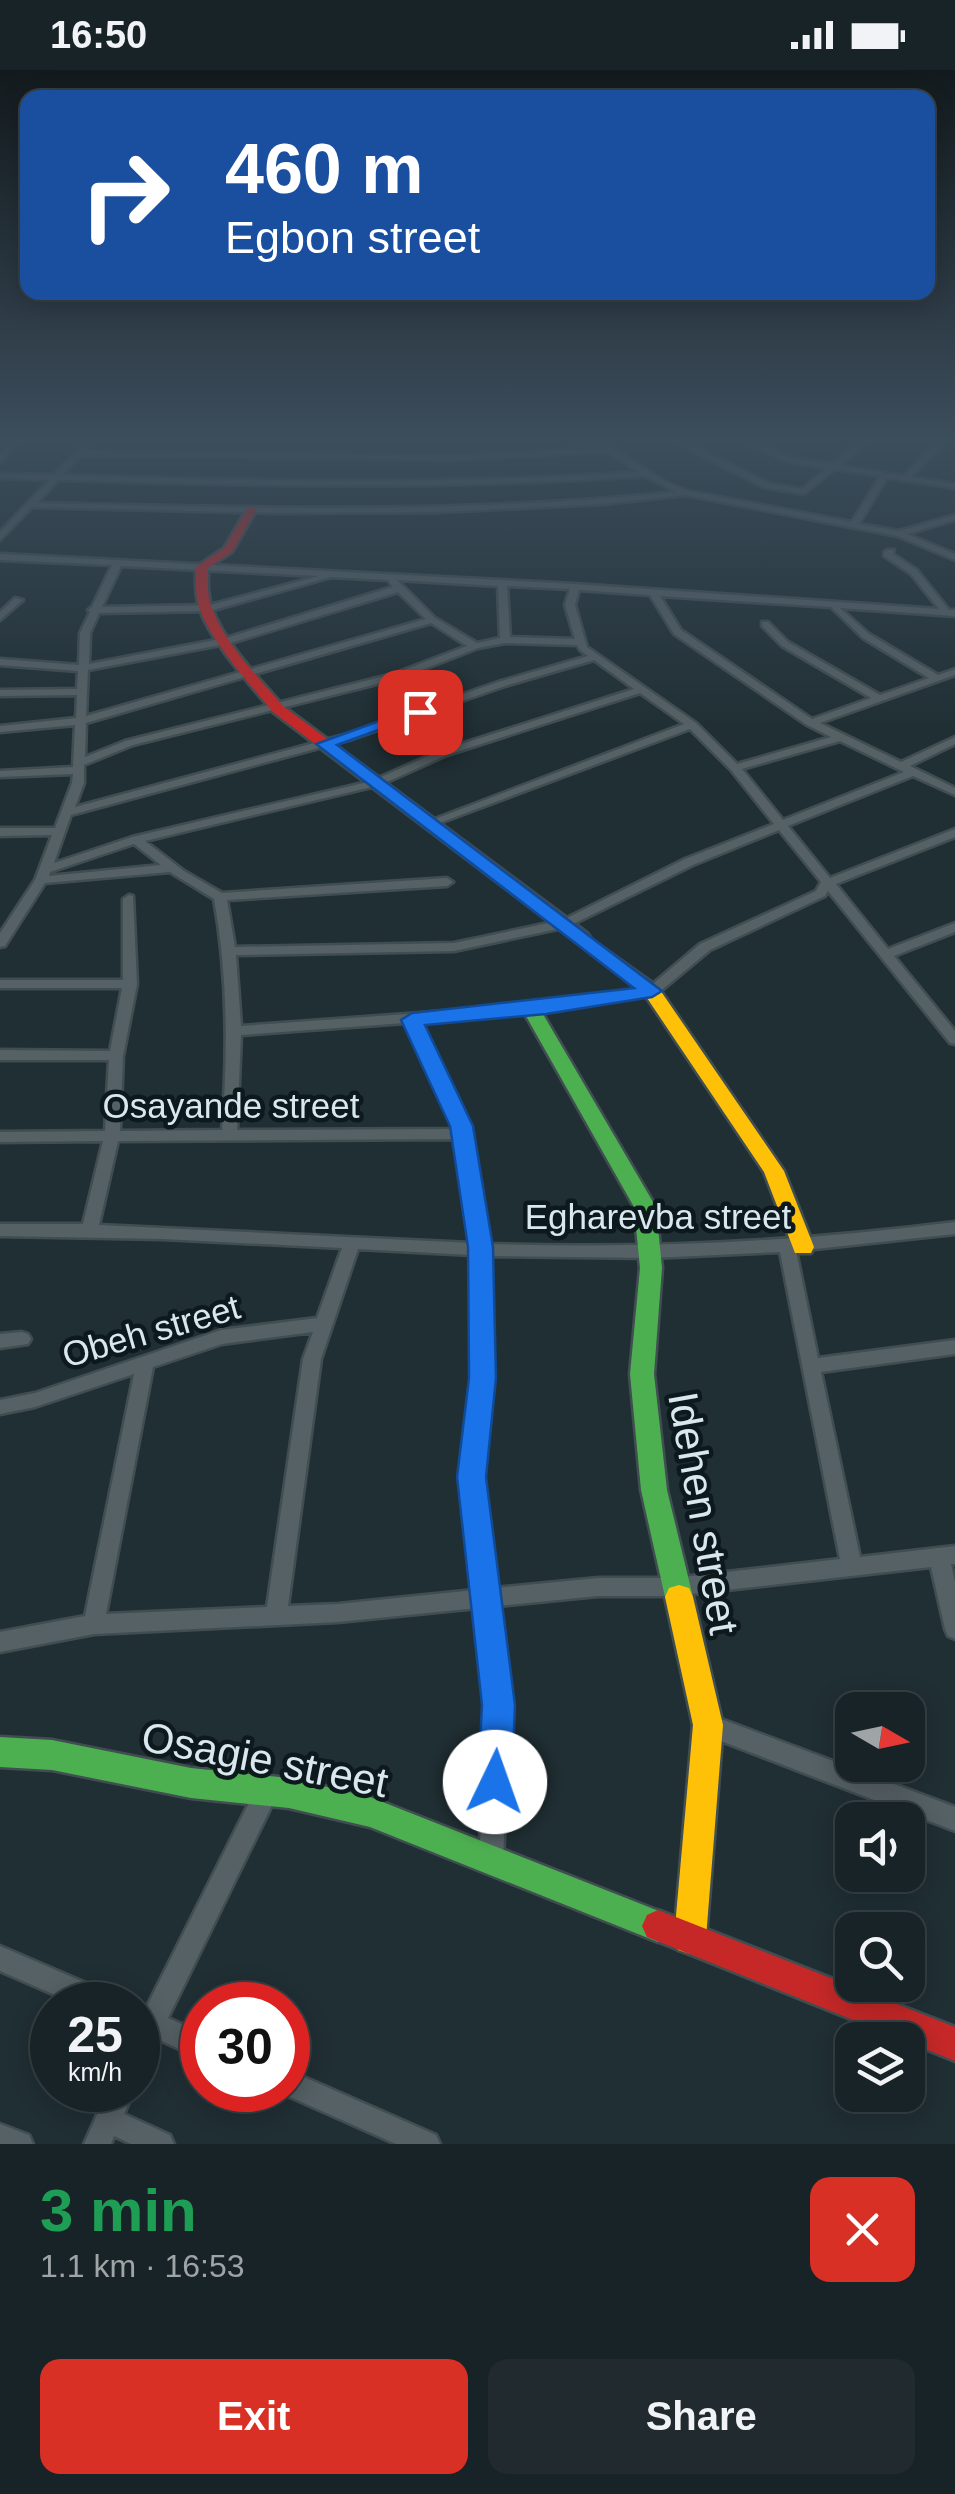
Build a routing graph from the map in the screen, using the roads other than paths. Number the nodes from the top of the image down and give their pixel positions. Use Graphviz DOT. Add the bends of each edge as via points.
graph roads {
  1 [pos="237,536"];
  2 [pos="904,536"];
  3 [pos="891,552"];
  4 [pos="955,556"];
  5 [pos="0,557"];
  6 [pos="117,564"];
  7 [pos="202,567"];
  8 [pos="327,574"];
  9 [pos="390,578"];
  10 [pos="502,585"];
  11 [pos="575,587"];
  12 [pos="398,589"];
  13 [pos="653,592"];
  14 [pos="18,600"];
  15 [pos="205,608"];
  16 [pos="835,608"];
  17 [pos="93,610"];
  18 [pos="950,612"];
  19 [pos="0,617"];
  20 [pos="432,620"];
  21 [pos="764,624"];
  22 [pos="505,640"];
  23 [pos="228,641"];
  24 [pos="579,642"];
  25 [pos="475,646"];
  26 [pos="595,657"];
  27 [pos="0,662"];
  28 [pos="83,668"];
  29 [pos="247,670"];
  30 [pos="955,672"];
  31 [pos="935,677"];
  32 [pos="643,689"];
  33 [pos="0,692"];
  34 [pos="83,692"];
  35 [pos="876,698"];
  36 [pos="278,710"];
  37 [pos="81,722"];
  38 [pos="811,723"];
  39 [pos="692,726"];
  40 [pos="0,729"];
  41 [pos="839,738"];
  42 [pos="955,740"];
  43 [pos="324,744"];
  44 [pos="81,766"];
  45 [pos="735,768"];
  46 [pos="908,769"];
  47 [pos="0,774"];
  48 [pos="376,783"];
  49 [pos="955,792"];
  50 [pos="67,813"];
  51 [pos="433,822"];
  52 [pos="780,825"];
  53 [pos="60,831"];
  54 [pos="0,832"];
  55 [pos="955,833"];
  56 [pos="136,840"];
  57 [pos="172,868"];
  58 [pos="43,875"];
  59 [pos="447,882"];
  60 [pos="826,884"];
  61 [pos="220,896"];
  62 [pos="129,899"];
  63 [pos="558,924"];
  64 [pos="955,927"];
  65 [pos="0,943"];
  66 [pos="232,952"];
  67 [pos="886,954"];
  68 [pos="0,984"];
  69 [pos="130,984"];
  70 [pos="652,991"];
  71 [pos="531,1009"];
  72 [pos="412,1020"];
  73 [pos="948,1023"];
  74 [pos="238,1031"];
  75 [pos="955,1040"];
  76 [pos="0,1055"];
  77 [pos="116,1056"];
  78 [pos="463,1134"];
  79 [pos="112,1136"];
  80 [pos="229,1136"];
  81 [pos="0,1137"];
  82 [pos="955,1228"];
  83 [pos="90,1229"];
  84 [pos="0,1230"];
  85 [pos="352,1242"];
  86 [pos="480,1247"];
  87 [pos="795,1247"];
  88 [pos="649,1252"];
  89 [pos="321,1324"];
  90 [pos="22,1338"];
  91 [pos="0,1340"];
  92 [pos="955,1347"];
  93 [pos="144,1363"];
  94 [pos="811,1366"];
  95 [pos="0,1407"];
  96 [pos="947,1556"];
  97 [pos="852,1567"];
  98 [pos="674,1586"];
  99 [pos="487,1597"];
  100 [pos="276,1615"];
  101 [pos="94,1624"];
  102 [pos="955,1629"];
  103 [pos="0,1642"];
  104 [pos="708,1724"];
  105 [pos="0,1752"];
  106 [pos="267,1791"];
  107 [pos="955,1819"];
  108 [pos="491,1860"];
  109 [pos="690,1938"];
  110 [pos="0,1958"];
  111 [pos="55,1982"];
  112 [pos="160,1989"];
  113 [pos="955,2044"];
  114 [pos="310,2093"];
  115 [pos="103,2132"];
  116 [pos="0,2137"];
  117 [pos="20,2144"];
  118 [pos="161,2144"];
  119 [pos="427,2144"];
  1 -- 7 [label="street"];
  2 -- 4 [label="street"];
  3 -- 18 [label="street"];
  5 -- 6 [label="street"];
  6 -- 7 [label="street"];
  6 -- 17 [label="street"];
  7 -- 8 [label="street"];
  7 -- 15 [label="street"];
  8 -- 9 [label="street"];
  8 -- 15 [label="street" via="328,580"];
  9 -- 10 [label="street"];
  9 -- 12 [label="street"];
  10 -- 11 [label="street"];
  10 -- 22 [label="street"];
  11 -- 13 [label="street"];
  11 -- 24 [label="street" via="570,606"];
  12 -- 20 [label="street"];
  12 -- 23 [label="street"];
  13 -- 16 [label="street"];
  13 -- 38 [label="street" via="677,632"];
  14 -- 19 [label="street"];
  15 -- 17 [label="street"];
  15 -- 23 [label="street"];
  16 -- 18 [label="street"];
  16 -- 31 [label="street" via="866,636"];
  17 -- 28 [label="street"];
  20 -- 25 [label="street"];
  20 -- 29 [label="street"];
  21 -- 35 [label="street" via="785,644"];
  22 -- 24 [label="street"];
  22 -- 25 [label="street"];
  23 -- 28 [label="street"];
  23 -- 29 [label="street"];
  24 -- 26 [label="street"];
  25 -- 36 [label="street"];
  26 -- 32 [label="street"];
  26 -- 43 [label="street" via="527,672"];
  27 -- 28 [label="street"];
  28 -- 34 [label="street"];
  29 -- 36 [label="street"];
  29 -- 37 [label="street"];
  30 -- 31 [label="street"];
  31 -- 35 [label="street"];
  32 -- 39 [label="street"];
  32 -- 48 [label="street" via="443,753"];
  33 -- 34 [label="street"];
  34 -- 37 [label="street"];
  35 -- 38 [label="street"];
  36 -- 43 [label="street"];
  36 -- 44 [label="street" via="130,743"];
  37 -- 40 [label="street"];
  37 -- 44 [label="street"];
  38 -- 41 [label="street"];
  39 -- 45 [label="street"];
  39 -- 51 [label="street"];
  41 -- 45 [label="street"];
  41 -- 46 [label="street"];
  42 -- 46 [label="street"];
  43 -- 48 [label="street"];
  43 -- 50 [label="street"];
  44 -- 47 [label="street"];
  44 -- 50 [label="street"];
  45 -- 52 [label="street"];
  46 -- 49 [label="street"];
  46 -- 52 [label="street"];
  48 -- 51 [label="street"];
  48 -- 56 [label="street"];
  50 -- 53 [label="street"];
  51 -- 63 [label="street"];
  52 -- 60 [label="street"];
  52 -- 63 [label="street"];
  53 -- 54 [label="street"];
  53 -- 58 [label="street"];
  55 -- 60 [label="street"];
  56 -- 57 [label="street"];
  56 -- 58 [label="street"];
  57 -- 58 [label="street"];
  57 -- 61 [label="street"];
  58 -- 65 [label="street"];
  59 -- 61 [label="street"];
  60 -- 67 [label="street"];
  60 -- 70 [label="street" via="705,948"];
  61 -- 66 [label="street"];
  62 -- 69 [label="street"];
  63 -- 66 [label="street" via="454,947"];
  63 -- 70 [label="street"];
  64 -- 67 [label="street"];
  66 -- 74 [label="street"];
  67 -- 73 [label="street"];
  68 -- 69 [label="street"];
  69 -- 77 [label="street"];
  70 -- 71 [label="street"];
  70 -- 87 [label="street" via="774,1170"];
  71 -- 72 [label="street"];
  71 -- 88 [label="street, Idehen street" via="645,1207"];
  72 -- 74 [label="street"];
  72 -- 78 [label="street"];
  73 -- 75 [label="street"];
  74 -- 80 [label="street"];
  76 -- 77 [label="street"];
  77 -- 79 [label="street"];
  78 -- 80 [label="street, Osayande street"];
  78 -- 86 [label="street"];
  79 -- 80 [label="street, Osayande street"];
  79 -- 81 [label="street, Osayande street"];
  79 -- 83 [label="street"];
  82 -- 87 [label="street, Egharevba street"];
  83 -- 84 [label="street, Egharevba street"];
  83 -- 85 [label="street, Egharevba street"];
  85 -- 86 [label="street, Egharevba street"];
  85 -- 89 [label="street"];
  86 -- 88 [label="street, Egharevba street"];
  86 -- 99 [label="street" via="482,1378 472,1477"];
  87 -- 88 [label="street, Egharevba street"];
  87 -- 94 [label="street"];
  88 -- 98 [label="street, Idehen street" via="642,1374 654,1490"];
  89 -- 93 [label="street, Obeh street" via="221,1337"];
  89 -- 100 [label="street"];
  90 -- 91 [label="street"];
  92 -- 94 [label="street"];
  93 -- 95 [label="street, Obeh street"];
  93 -- 101 [label="street"];
  94 -- 97 [label="street"];
  96 -- 97 [label="street"];
  96 -- 102 [label="street"];
  97 -- 98 [label="street"];
  98 -- 99 [label="street"];
  98 -- 104 [label="street, Idehen street"];
  99 -- 100 [label="street"];
  99 -- 108 [label="street" via="498,1705"];
  100 -- 101 [label="street"];
  101 -- 103 [label="street"];
  104 -- 107 [label="street"];
  104 -- 109 [label="street, Idehen street"];
  105 -- 106 [label="street, Osagie street"];
  106 -- 108 [label="street, Osagie street" via="370,1812"];
  106 -- 112 [label="street"];
  108 -- 109 [label="street, Osagie street"];
  109 -- 113 [label="street, Osagie street"];
  110 -- 111 [label="street"];
  114 -- 119 [label="street"];
  115 -- 118 [label="street"];
  116 -- 117 [label="street"];
}
